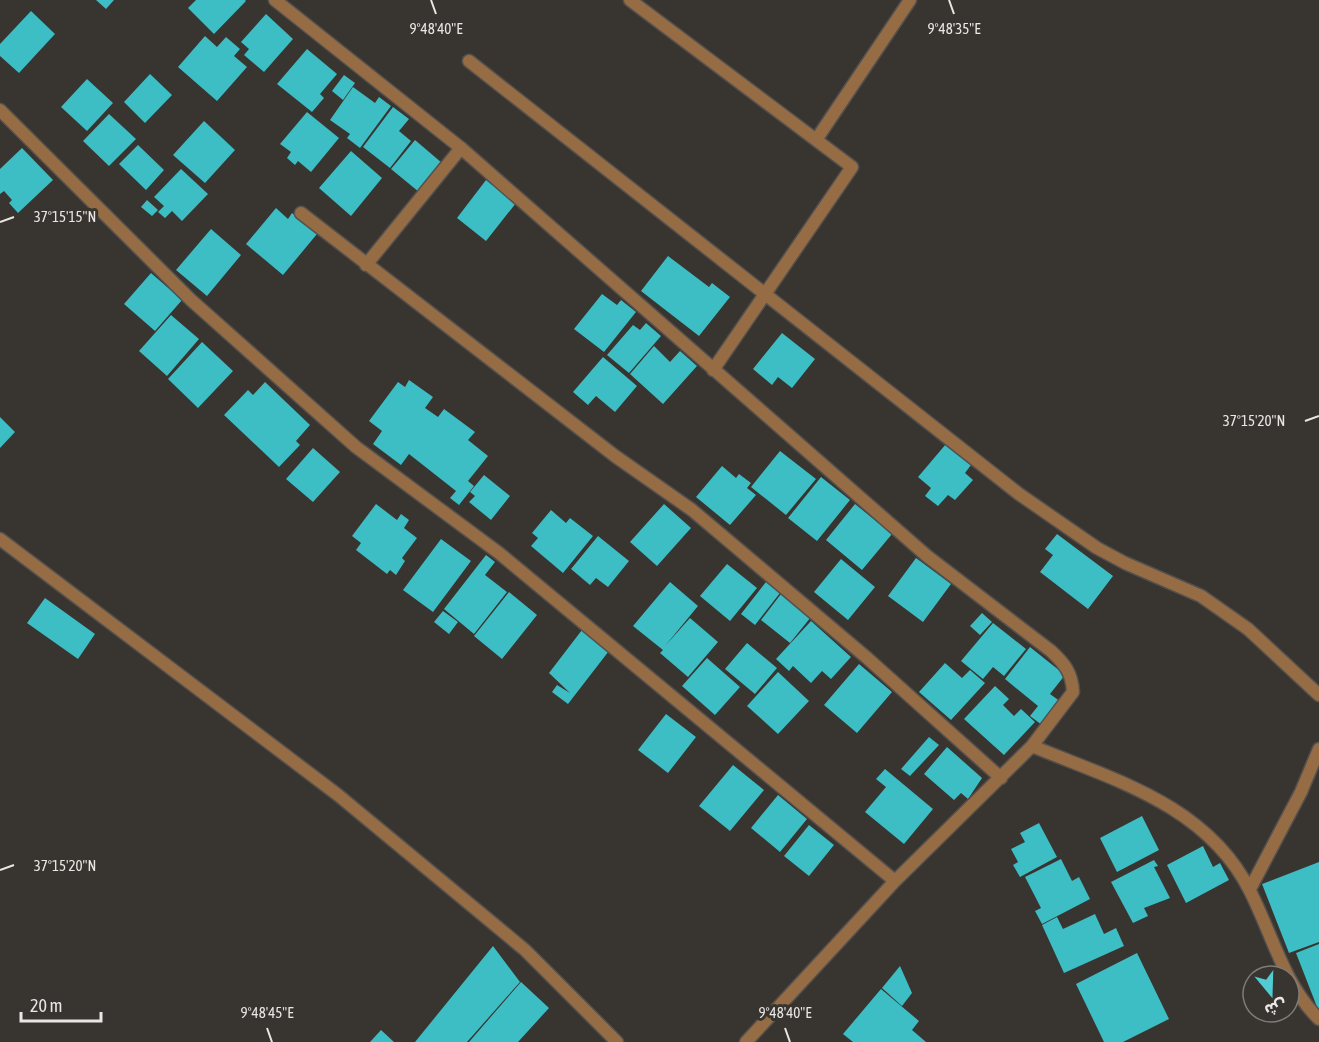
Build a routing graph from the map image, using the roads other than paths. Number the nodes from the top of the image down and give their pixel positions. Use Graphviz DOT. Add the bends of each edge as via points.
graph roads {
  1 [pos="275,0"];
  2 [pos="630,0"];
  3 [pos="910,0"];
  4 [pos="468,61"];
  5 [pos="0,110"];
  6 [pos="816,140"];
  7 [pos="461,148"];
  8 [pos="301,213"];
  9 [pos="366,265"];
  10 [pos="766,295"];
  11 [pos="713,370"];
  12 [pos="0,539"];
  13 [pos="1319,694"];
  14 [pos="1032,746"];
  15 [pos="1319,749"];
  16 [pos="1001,778"];
  17 [pos="895,881"];
  18 [pos="1250,889"];
  19 [pos="1319,1019"];
  20 [pos="617,1042"];
  21 [pos="746,1042"];
  1 -- 7 [label="street"];
  2 -- 6 [label="street"];
  3 -- 6 [label="street"];
  4 -- 10 [label="street"];
  5 -- 17 [label="street" via="191,300 356,447 499,554"];
  6 -- 10 [label="street" via="852,167"];
  7 -- 9 [label="street"];
  7 -- 11 [label="street"];
  8 -- 9 [label="street"];
  9 -- 16 [label="street" via="615,456 692,510"];
  10 -- 11 [label="street"];
  10 -- 13 [label="street" via="1019,494 1107,553 1202,596 1248,629"];
  11 -- 14 [label="street" via="927,556 1064,663 1072,677 1073,692"];
  12 -- 20 [label="street" via="338,795 525,950"];
  14 -- 16 [label="street"];
  14 -- 18 [label="street" via="1154,796 1193,820 1227,854"];
  15 -- 18 [label="street"];
  16 -- 17 [label="street"];
  17 -- 21 [label="street"];
  18 -- 19 [label="street" via="1295,990"];
}
